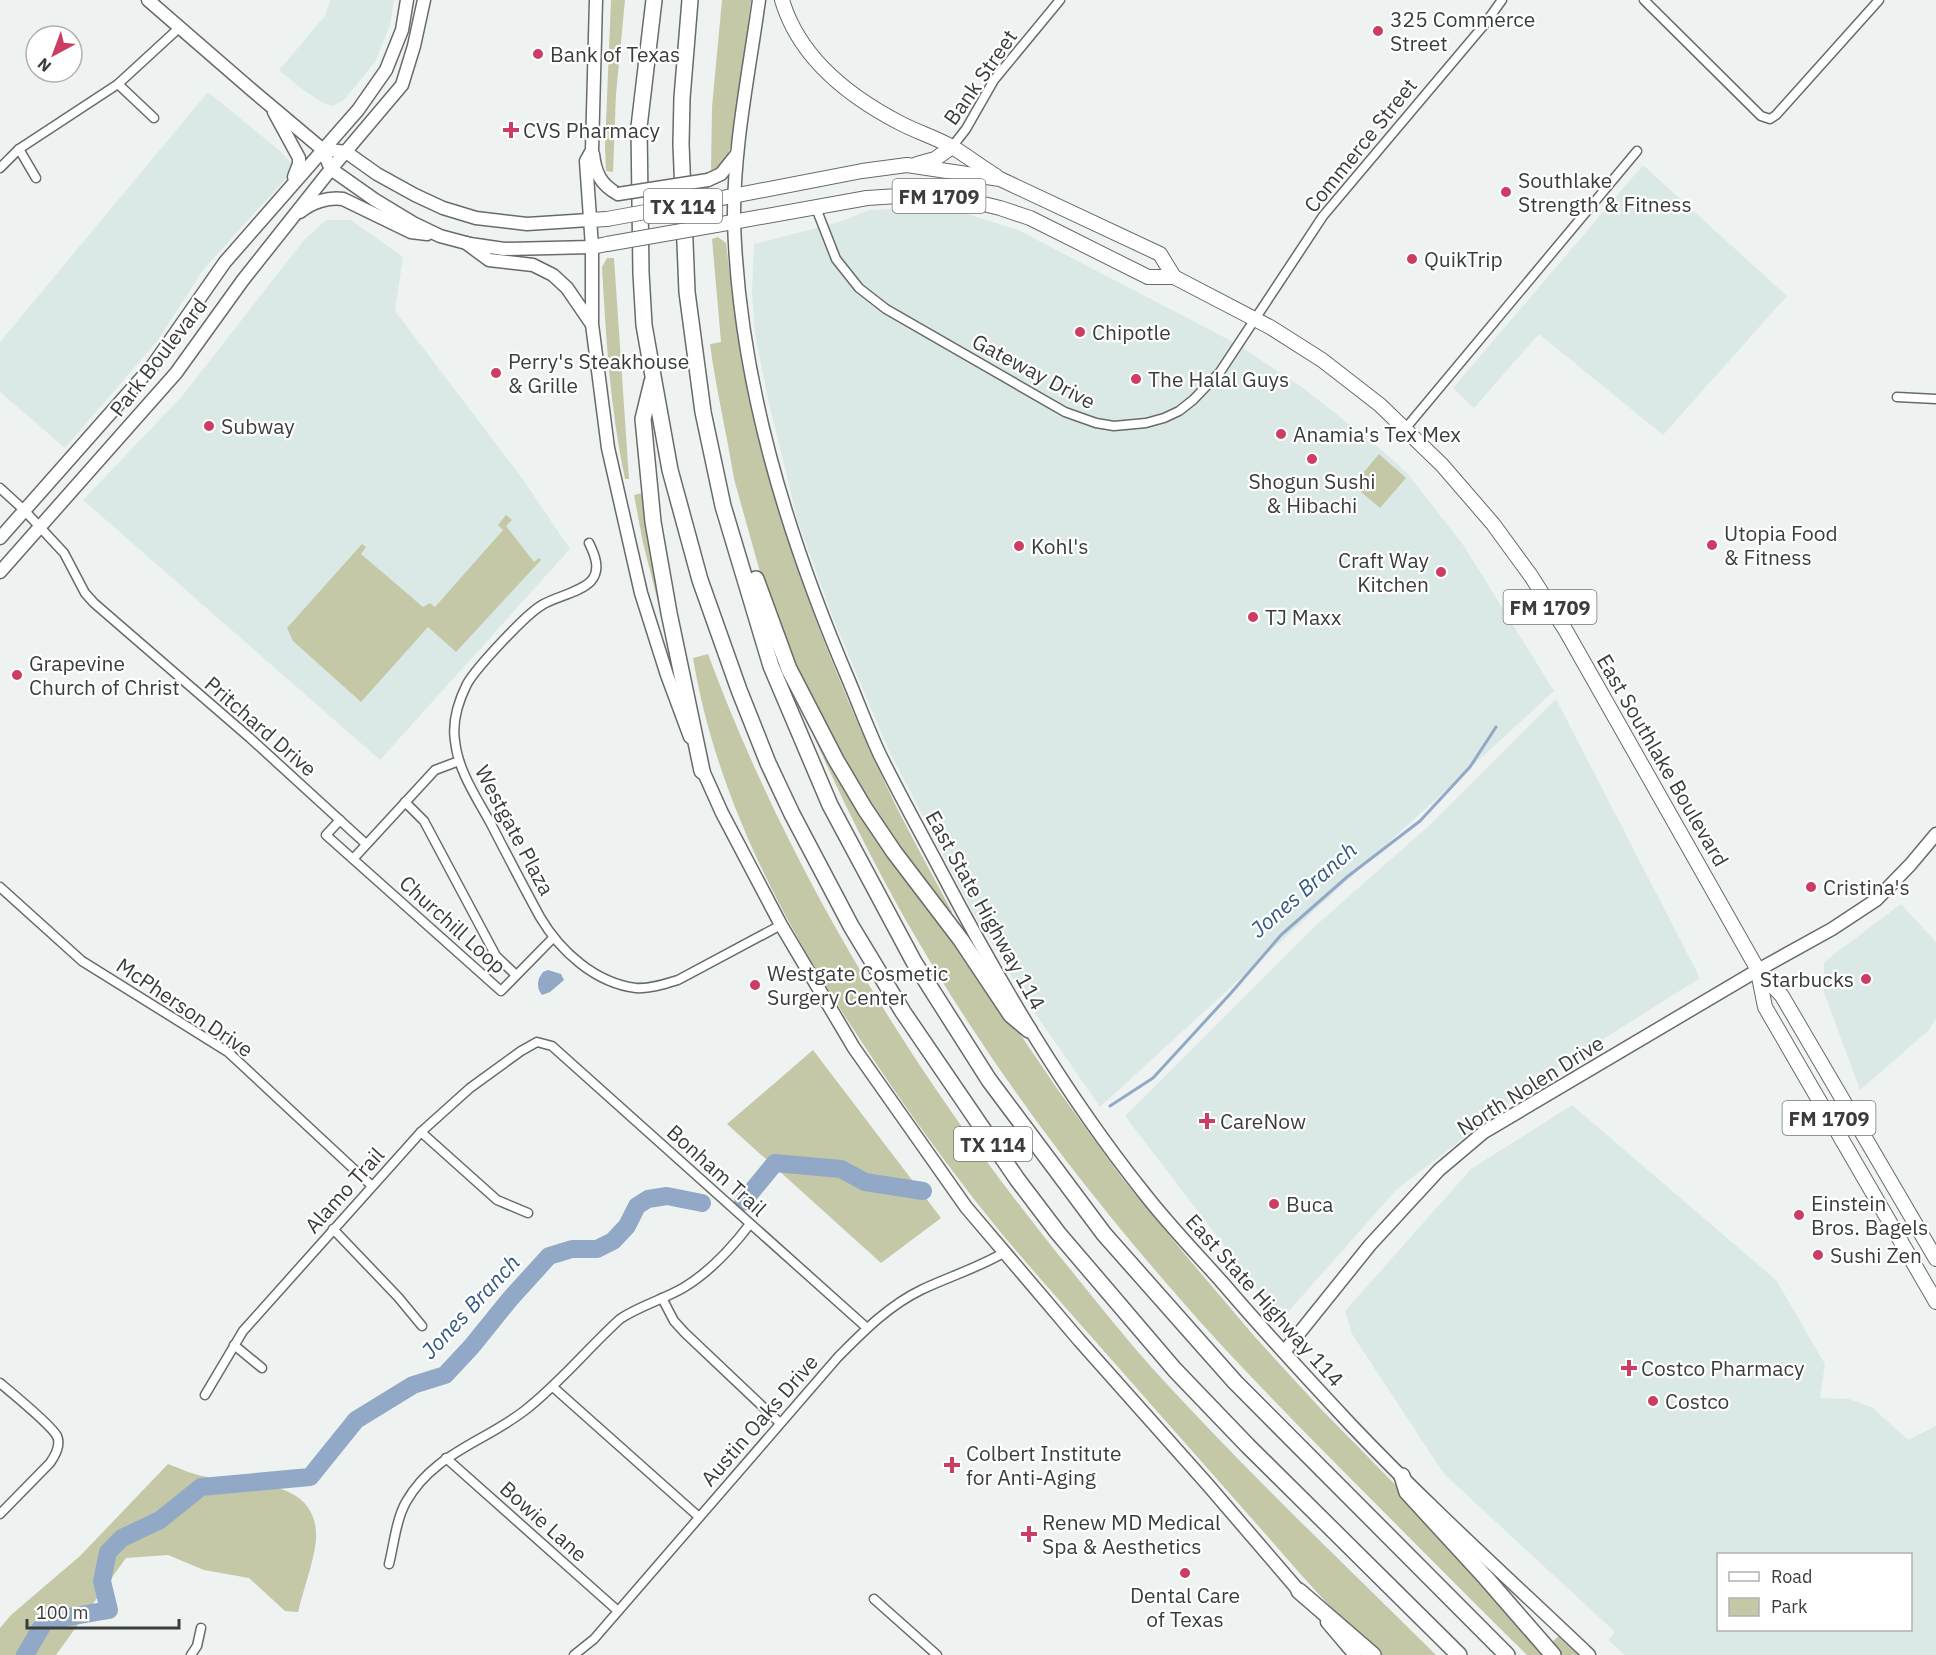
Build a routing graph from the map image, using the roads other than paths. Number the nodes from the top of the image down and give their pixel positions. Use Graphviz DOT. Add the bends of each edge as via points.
graph roads {
  1 [pos="148,0"];
  2 [pos="407,0"];
  3 [pos="424,0"];
  4 [pos="596,0"];
  5 [pos="654,0"];
  6 [pos="690,0"];
  7 [pos="759,0"];
  8 [pos="782,0"];
  9 [pos="1060,0"];
  10 [pos="1502,0"];
  11 [pos="1644,0"];
  12 [pos="1880,0"];
  13 [pos="403,27"];
  14 [pos="179,28"];
  15 [pos="417,31"];
  16 [pos="118,84"];
  17 [pos="272,108"];
  18 [pos="154,118"];
  19 [pos="325,146"];
  20 [pos="952,147"];
  21 [pos="19,149"];
  22 [pos="592,150"];
  23 [pos="1637,151"];
  24 [pos="737,154"];
  25 [pos="339,160"];
  26 [pos="907,165"];
  27 [pos="0,168"];
  28 [pos="36,178"];
  29 [pos="1000,179"];
  30 [pos="735,197"];
  31 [pos="277,202"];
  32 [pos="816,208"];
  33 [pos="294,216"];
  34 [pos="589,220"];
  35 [pos="734,223"];
  36 [pos="440,236"];
  37 [pos="465,243"];
  38 [pos="592,247"];
  39 [pos="1174,277"];
  40 [pos="1254,318"];
  41 [pos="592,324"];
  42 [pos="156,360"];
  43 [pos="176,374"];
  44 [pos="653,376"];
  45 [pos="1897,397"];
  46 [pos="1936,399"];
  47 [pos="1405,429"];
  48 [pos="708,437"];
  49 [pos="0,488"];
  50 [pos="24,510"];
  51 [pos="39,528"];
  52 [pos="0,538"];
  53 [pos="589,543"];
  54 [pos="0,572"];
  55 [pos="459,761"];
  56 [pos="702,771"];
  57 [pos="405,802"];
  58 [pos="340,820"];
  59 [pos="1936,834"];
  60 [pos="366,844"];
  61 [pos="353,859"];
  62 [pos="0,888"];
  63 [pos="781,925"];
  64 [pos="553,938"];
  65 [pos="1758,969"];
  66 [pos="516,975"];
  67 [pos="1029,1030"];
  68 [pos="542,1043"];
  69 [pos="420,1132"];
  70 [pos="372,1186"];
  71 [pos="528,1213"];
  72 [pos="750,1224"];
  73 [pos="333,1229"];
  74 [pos="1005,1252"];
  75 [pos="1936,1259"];
  76 [pos="662,1298"];
  77 [pos="1936,1302"];
  78 [pos="422,1326"];
  79 [pos="867,1328"];
  80 [pos="234,1345"];
  81 [pos="1284,1352"];
  82 [pos="262,1368"];
  83 [pos="0,1383"];
  84 [pos="553,1387"];
  85 [pos="205,1395"];
  86 [pos="780,1423"];
  87 [pos="446,1458"];
  88 [pos="1402,1476"];
  89 [pos="0,1514"];
  90 [pos="699,1517"];
  91 [pos="389,1564"];
  92 [pos="1299,1591"];
  93 [pos="874,1599"];
  94 [pos="618,1611"];
  95 [pos="201,1628"];
  96 [pos="191,1655"];
  97 [pos="574,1655"];
  98 [pos="937,1655"];
  99 [pos="1355,1655"];
  100 [pos="1373,1655"];
  101 [pos="1459,1655"];
  102 [pos="1507,1655"];
  103 [pos="1553,1655"];
  104 [pos="1589,1655"];
  1 -- 14 [label="main road"];
  2 -- 13 [label="main road, Park Boulevard"];
  3 -- 15 [label="main road, Park Boulevard"];
  4 -- 22 [label="main road"];
  5 -- 44 [label="highway, TX 114" via="639,127 641,273 644,325"];
  6 -- 48 [label="highway, TX 114" via="681,144 685,263"];
  7 -- 24 [label="main road, East State Highway 114"];
  8 -- 20 [label="main road" via="790,24 818,63 849,93"];
  9 -- 20 [label="street, Bank Street" via="994,80"];
  10 -- 40 [label="street, Commerce Street" via="1323,216"];
  11 -- 12 [label="street" via="1761,116 1770,119"];
  13 -- 15 [label="main road"];
  13 -- 19 [label="main road, Park Boulevard" via="386,70 358,110"];
  14 -- 16 [label="street"];
  14 -- 17 [label="main road"];
  15 -- 25 [label="main road, Park Boulevard" via="402,85"];
  16 -- 18 [label="street"];
  16 -- 21 [label="street"];
  17 -- 19 [label="main road"];
  17 -- 31 [label="main road" via="299,158 296,174"];
  19 -- 25 [label="main road"];
  19 -- 25 [label="main road"];
  19 -- 31 [label="main road, Park Boulevard"];
  20 -- 26 [label="main road" via="935,159"];
  20 -- 29 [label="main road"];
  21 -- 27 [label="street"];
  21 -- 28 [label="street"];
  22 -- 24 [label="main road, bridge" via="595,172 618,194 708,180 721,174"];
  22 -- 34 [label="main road" via="586,161"];
  23 -- 47 [label="street"];
  24 -- 30 [label="main road, East State Highway 114"];
  25 -- 33 [label="main road, Park Boulevard"];
  25 -- 34 [label="main road" via="442,208 477,218 527,224"];
  25 -- 36 [label="main road" via="375,200"];
  26 -- 29 [label="main road, East Southlake Boulevard / FM 1709"];
  26 -- 30 [label="main road, East Southlake Boulevard / FM 1709"];
  29 -- 39 [label="main road, East Southlake Boulevard / FM 1709" via="1160,254"];
  30 -- 34 [label="main road, FM 1709, bridge"];
  30 -- 35 [label="main road, East State Highway 114"];
  31 -- 42 [label="main road, Park Boulevard" via="225,262"];
  32 -- 35 [label="main road, East Southlake Boulevard / FM 1709"];
  32 -- 39 [label="main road, East Southlake Boulevard / FM 1709" via="902,196 967,200 1030,218 1148,277"];
  32 -- 40 [label="street, Gateway Drive" via="836,259 872,299 1044,402 1095,423 1146,423 1179,411 1220,372"];
  33 -- 36 [label="main road" via="318,202 343,198 411,232"];
  33 -- 43 [label="main road, Park Boulevard"];
  34 -- 38 [label="main road"];
  35 -- 38 [label="main road, East Southlake Boulevard / FM 1709, bridge"];
  35 -- 67 [label="main road, East State Highway 114" via="742,330 788,523 878,750 971,929"];
  36 -- 37 [label="main road"];
  37 -- 38 [label="main road" via="514,251"];
  37 -- 41 [label="main road" via="489,260 532,265 553,275"];
  38 -- 41 [label="main road"];
  39 -- 40 [label="main road, East Southlake Boulevard / FM 1709"];
  40 -- 47 [label="main road, East Southlake Boulevard / FM 1709" via="1322,360"];
  41 -- 56 [label="main road" via="613,475 641,593"];
  42 -- 43 [label="main road"];
  42 -- 50 [label="main road, Park Boulevard"];
  43 -- 51 [label="main road, Park Boulevard"];
  44 -- 56 [label="highway" via="643,419 653,522"];
  44 -- 101 [label="highway, TX 114" via="685,528 735,680 792,814 870,959 950,1082 1058,1233 1175,1370"];
  45 -- 46 [label="street"];
  47 -- 65 [label="main road, East Southlake Boulevard / FM 1709" via="1493,524 1531,576"];
  48 -- 67 [label="highway" via="721,456 737,521 789,669 831,751 894,852 961,940 1011,1015"];
  48 -- 102 [label="highway, TX 114" via="723,506 771,666 830,805 914,962 989,1080 1104,1234 1235,1382"];
  49 -- 50 [label="street, Pritchard Drive"];
  50 -- 51 [label="street, Pritchard Drive"];
  50 -- 52 [label="main road, Park Boulevard"];
  51 -- 54 [label="main road, Park Boulevard"];
  51 -- 58 [label="street, Pritchard Drive" via="64,553 94,603"];
  53 -- 55 [label="street, Westgate Plaza" via="597,566 591,581 532,612 468,684 454,725"];
  55 -- 57 [label="street" via="435,770"];
  55 -- 64 [label="street, Westgate Plaza"];
  56 -- 63 [label="main road"];
  57 -- 60 [label="street"];
  57 -- 66 [label="street" via="424,821 496,956"];
  58 -- 60 [label="street, Pritchard Drive"];
  58 -- 61 [label="street, Churchill Loop" via="326,835"];
  59 -- 65 [label="main road, North Nolen Drive" via="1876,900"];
  60 -- 61 [label="street"];
  61 -- 66 [label="street, Churchill Loop" via="501,991"];
  62 -- 70 [label="street, McPherson Drive" via="82,961 228,1052"];
  63 -- 64 [label="street, Westgate Plaza" via="678,980 638,988 599,976"];
  63 -- 74 [label="main road" via="854,1048 966,1207"];
  64 -- 66 [label="street, Churchill Loop"];
  65 -- 75 [label="main road, East Southlake Boulevard / FM 1709" via="1782,996"];
  65 -- 77 [label="main road, East Southlake Boulevard / FM 1709" via="1765,1007"];
  65 -- 81 [label="main road, North Nolen Drive" via="1484,1132 1439,1170 1370,1245"];
  67 -- 81 [label="main road, East State Highway 114" via="1145,1194"];
  68 -- 69 [label="street, Alamo Trail" via="521,1051 470,1088"];
  68 -- 72 [label="street, Bonham Trail" via="552,1046"];
  69 -- 70 [label="street, Alamo Trail"];
  69 -- 71 [label="street" via="496,1200"];
  70 -- 73 [label="street, Alamo Trail"];
  72 -- 76 [label="street" via="701,1276"];
  72 -- 79 [label="street, Bonham Trail"];
  73 -- 78 [label="street"];
  73 -- 80 [label="street, Alamo Trail"];
  74 -- 79 [label="street, Austin Oaks Drive" via="919,1291"];
  74 -- 92 [label="main road"];
  76 -- 84 [label="street" via="620,1319"];
  76 -- 86 [label="street" via="685,1333"];
  79 -- 86 [label="street, Austin Oaks Drive"];
  80 -- 82 [label="street"];
  80 -- 85 [label="street, Alamo Trail"];
  81 -- 88 [label="main road, East State Highway 114"];
  83 -- 89 [label="street" via="49,1427 58,1441 50,1463"];
  84 -- 87 [label="street" via="523,1412"];
  84 -- 90 [label="street"];
  86 -- 90 [label="street, Austin Oaks Drive"];
  87 -- 91 [label="street" via="429,1470 406,1502"];
  87 -- 94 [label="street, Bowie Lane"];
  88 -- 103 [label="highway" via="1407,1492"];
  88 -- 104 [label="main road, East State Highway 114"];
  90 -- 94 [label="street, Austin Oaks Drive"];
  92 -- 99 [label="main road"];
  92 -- 100 [label="highway"];
  93 -- 98 [label="street"];
  94 -- 97 [label="street, Austin Oaks Drive"];
  95 -- 96 [label="street"];
}
